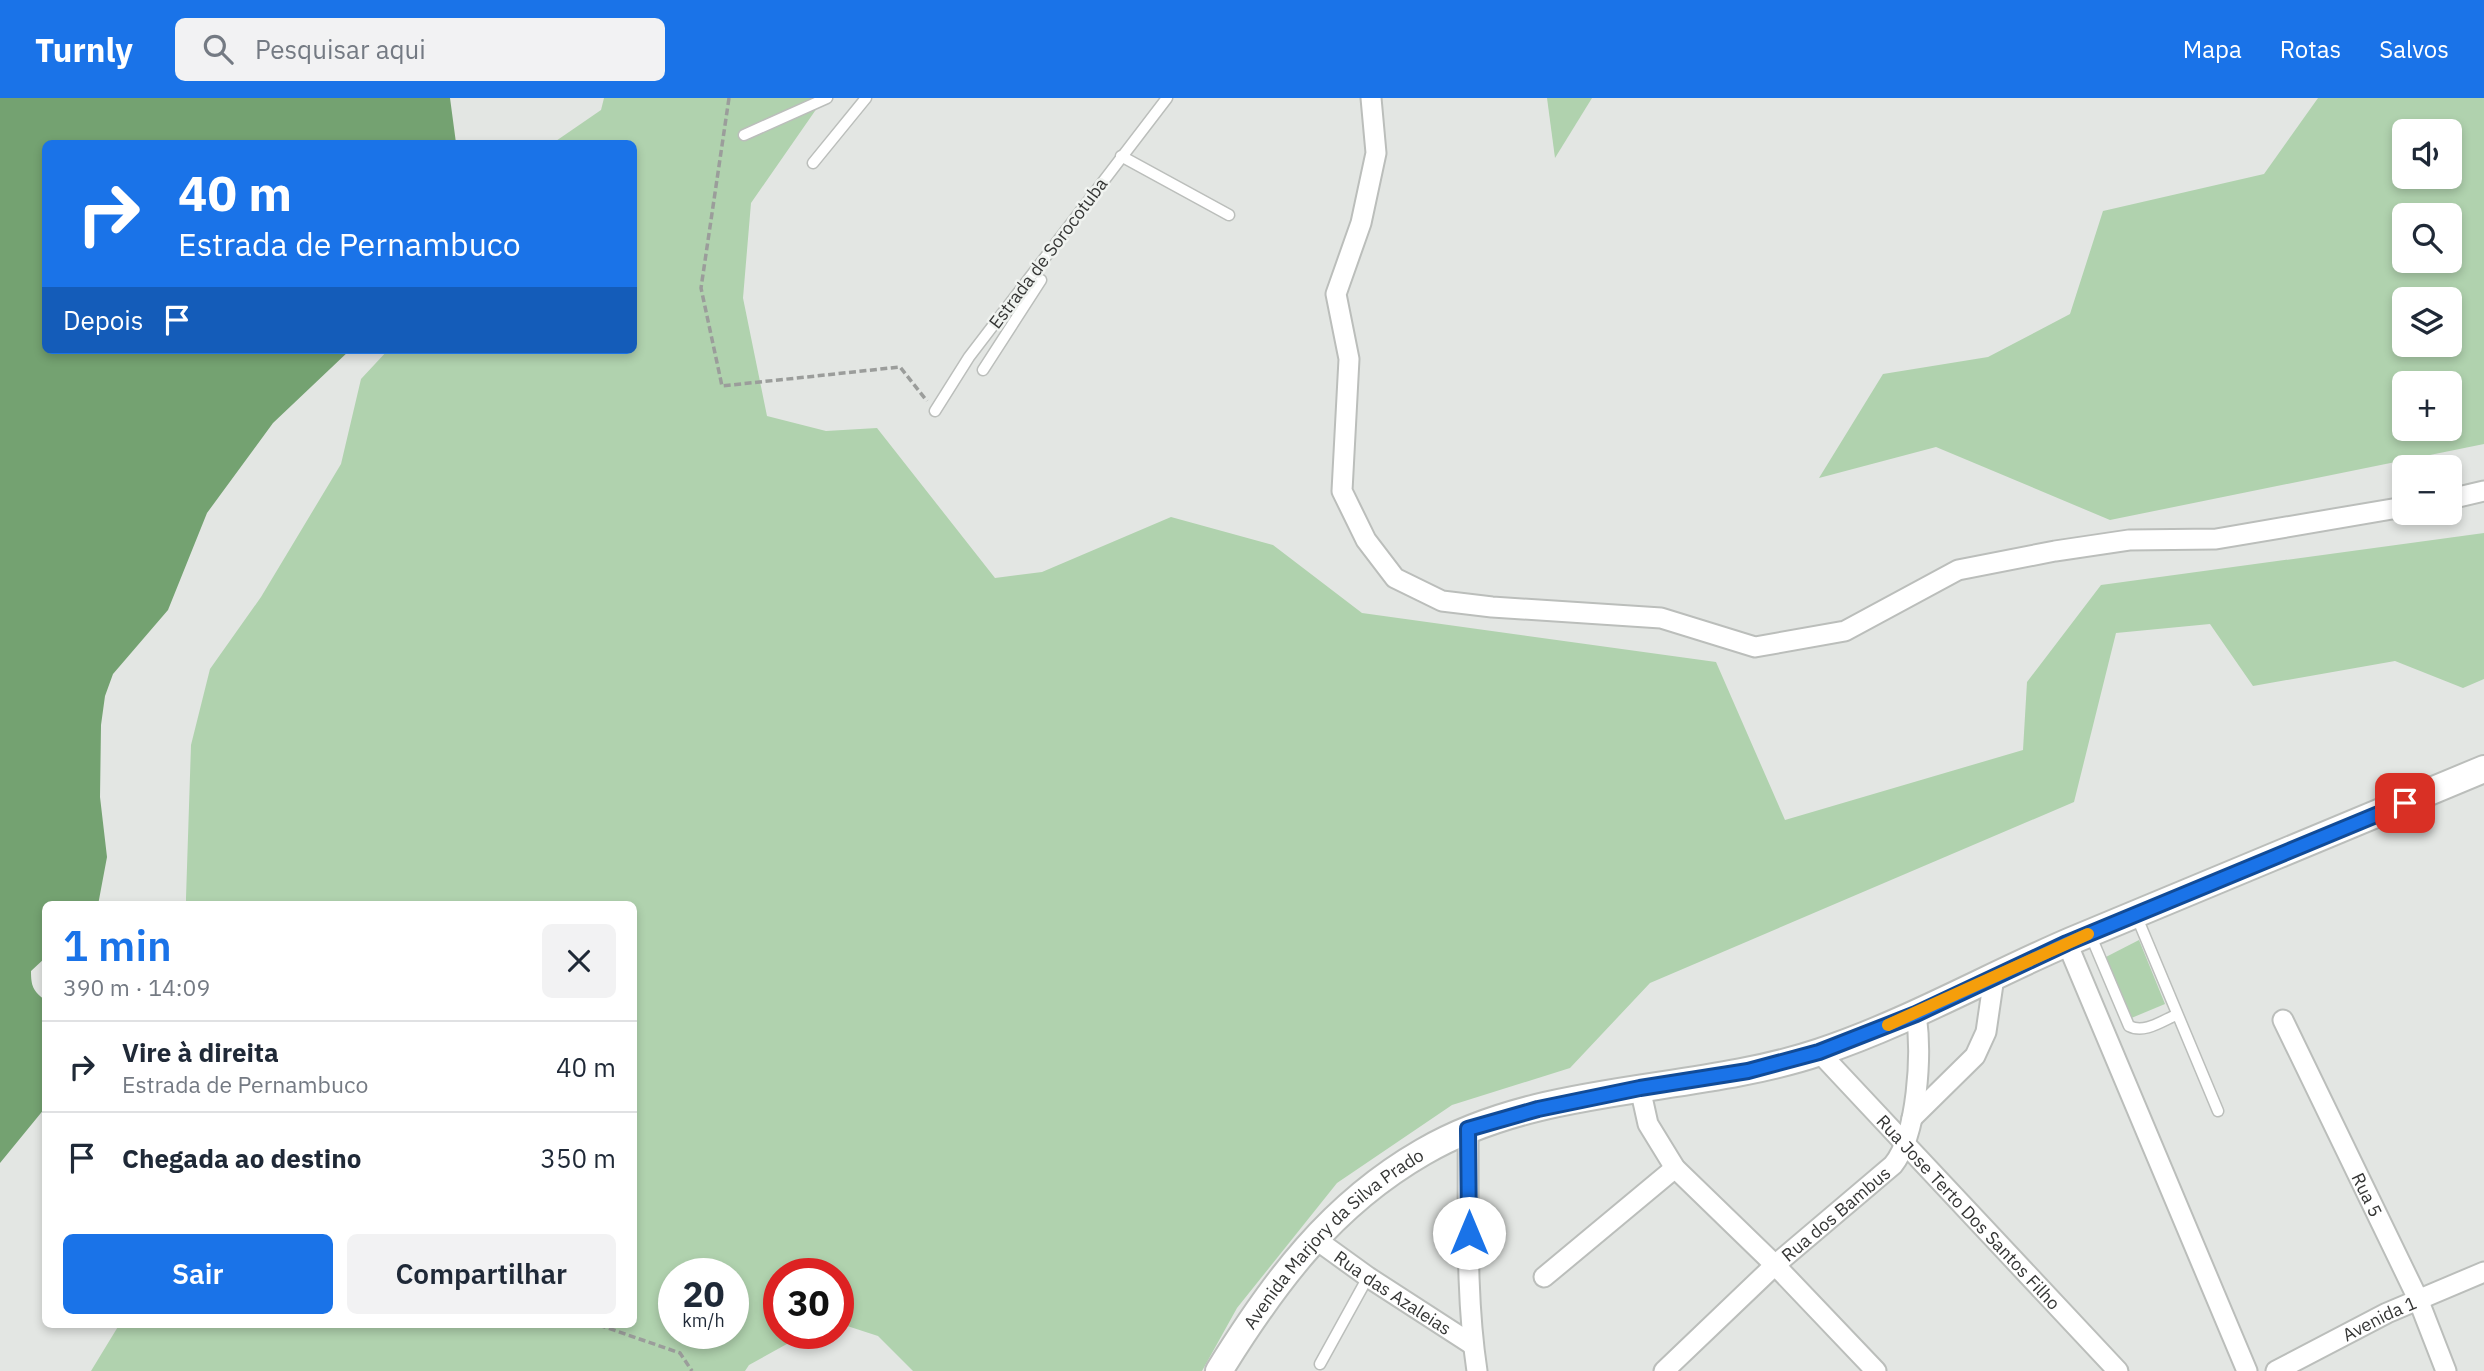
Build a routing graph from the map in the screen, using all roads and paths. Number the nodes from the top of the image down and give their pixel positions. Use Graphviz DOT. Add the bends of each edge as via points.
graph roads {
  1 [pos="729,98"];
  2 [pos="827,98"];
  3 [pos="866,98"];
  4 [pos="1167,98"];
  5 [pos="1371,98"];
  6 [pos="744,135"];
  7 [pos="1121,156"];
  8 [pos="813,163"];
  9 [pos="1229,215"];
  10 [pos="1041,280"];
  11 [pos="978,345"];
  12 [pos="994,353"];
  13 [pos="983,370"];
  14 [pos="935,411"];
  15 [pos="2484,491"];
  16 [pos="2462,496"];
  17 [pos="2392,509"];
  18 [pos="2484,769"];
  19 [pos="2136,914"];
  20 [pos="2078,938"];
  21 [pos="1994,977"];
  22 [pos="1916,1014"];
  23 [pos="2176,1014"];
  24 [pos="2283,1020"];
  25 [pos="1819,1052"];
  26 [pos="1640,1088"];
  27 [pos="2218,1111"];
  28 [pos="1912,1118"];
  29 [pos="1468,1129"];
  30 [pos="1906,1146"];
  31 [pos="1675,1168"];
  32 [pos="1314,1238"];
  33 [pos="1775,1265"];
  34 [pos="2484,1272"];
  35 [pos="1368,1277"];
  36 [pos="1544,1277"];
  37 [pos="2418,1298"];
  38 [pos="608,1328"];
  39 [pos="1473,1345"];
  40 [pos="1320,1364"];
  41 [pos="692,1371"];
  42 [pos="1219,1371"];
  43 [pos="1477,1371"];
  44 [pos="1664,1371"];
  45 [pos="1876,1371"];
  46 [pos="2118,1371"];
  47 [pos="2247,1371"];
  48 [pos="2276,1371"];
  49 [pos="2446,1371"];
  1 -- 14 [label="path" via="701,288 722,386 900,367"];
  2 -- 6 [label="lane"];
  3 -- 8 [label="lane"];
  4 -- 7 [label="lane, Estrada de Sorocotuba"];
  5 -- 17 [label="street" via="1376,153 1361,223 1336,294 1349,359 1342,491 1366,540 1395,579 1442,601 1661,618 1755,647 1845,631 1958,570 2129,540 2216,539"];
  7 -- 9 [label="lane"];
  7 -- 11 [label="lane, Estrada de Sorocotuba"];
  10 -- 12 [label="lane"];
  11 -- 12 [label="lane"];
  11 -- 14 [label="lane, Estrada de Sorocotuba"];
  12 -- 13 [label="lane"];
  15 -- 16 [label="street"];
  18 -- 19 [label="main road, Avenida Marjory da Silva Prado"];
  19 -- 20 [label="main road, Avenida Marjory da Silva Prado"];
  19 -- 23 [label="lane"];
  20 -- 21 [label="main road, Avenida Marjory da Silva Prado"];
  20 -- 23 [label="lane" via="2129,1026 2145,1028"];
  20 -- 47 [label="street"];
  21 -- 22 [label="main road, Avenida Marjory da Silva Prado"];
  21 -- 28 [label="street" via="1986,1032 1975,1056"];
  22 -- 25 [label="main road, Avenida Marjory da Silva Prado"];
  22 -- 28 [label="street, Rua dos Bambus" via="1918,1058"];
  23 -- 27 [label="lane"];
  24 -- 37 [label="street, Rua 5"];
  25 -- 26 [label="main road, Avenida Marjory da Silva Prado" via="1748,1071"];
  25 -- 30 [label="street, Rua Jose Terto Dos Santos Filho"];
  26 -- 29 [label="main road, Avenida Marjory da Silva Prado" via="1528,1111"];
  26 -- 31 [label="street" via="1648,1124"];
  28 -- 30 [label="street, Rua dos Bambus"];
  29 -- 32 [label="main road, Avenida Marjory da Silva Prado" via="1387,1174"];
  29 -- 39 [label="street"];
  30 -- 33 [label="street, Rua dos Bambus" via="1893,1165"];
  30 -- 46 [label="street, Rua Jose Terto Dos Santos Filho"];
  31 -- 33 [label="street"];
  31 -- 36 [label="street"];
  32 -- 35 [label="street, Rua das Azaleias"];
  32 -- 42 [label="main road, Avenida Marjory da Silva Prado"];
  33 -- 44 [label="street, Rua dos Bambus"];
  33 -- 45 [label="street"];
  34 -- 37 [label="street, Avenida 1"];
  35 -- 39 [label="street, Rua das Azaleias"];
  35 -- 40 [label="lane"];
  37 -- 48 [label="street, Avenida 1"];
  37 -- 49 [label="street, Rua 5"];
  38 -- 41 [label="path" via="680,1353"];
  39 -- 43 [label="street"];
}
